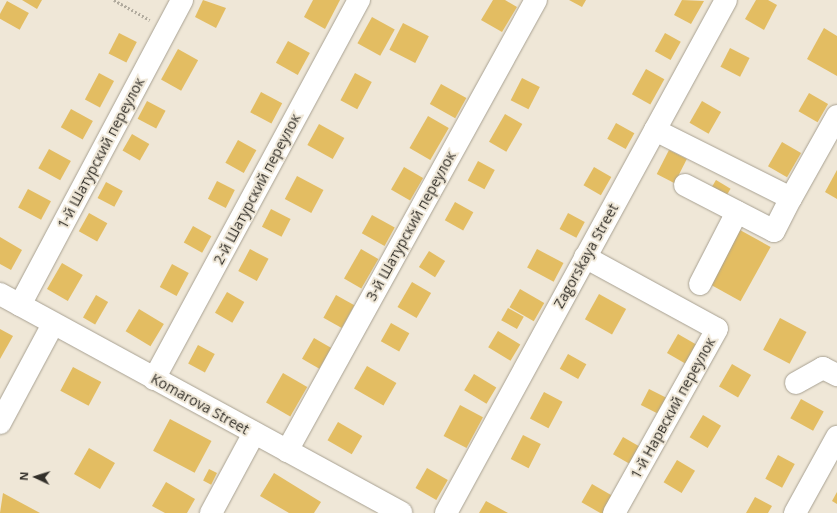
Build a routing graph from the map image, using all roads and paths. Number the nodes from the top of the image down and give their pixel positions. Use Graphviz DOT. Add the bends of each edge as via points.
graph roads {
  1 [pos="114,0"];
  2 [pos="182,0"];
  3 [pos="359,0"];
  4 [pos="536,0"];
  5 [pos="726,0"];
  6 [pos="166,29"];
  7 [pos="837,116"];
  8 [pos="655,130"];
  9 [pos="685,185"];
  10 [pos="791,198"];
  11 [pos="737,212"];
  12 [pos="585,258"];
  13 [pos="700,284"];
  14 [pos="0,294"];
  15 [pos="20,306"];
  16 [pos="53,324"];
  17 [pos="837,375"];
  18 [pos="154,379"];
  19 [pos="796,383"];
  20 [pos="0,423"];
  21 [pos="254,433"];
  22 [pos="837,436"];
  23 [pos="287,451"];
  24 [pos="211,513"];
  25 [pos="401,513"];
  26 [pos="446,513"];
  27 [pos="614,513"];
  28 [pos="795,513"];
  1 -- 6 [label="path"];
  2 -- 6 [label="street, 1-й Шатурский переулок"];
  3 -- 18 [label="street, 2-й Шатурский переулок"];
  4 -- 23 [label="street, 3-й Шатурский переулок"];
  5 -- 8 [label="street, Zagorskaya Street"];
  6 -- 15 [label="street, 1-й Шатурский переулок"];
  7 -- 10 [label="street"];
  8 -- 10 [label="street"];
  8 -- 12 [label="street, Zagorskaya Street"];
  9 -- 11 [label="street"];
  10 -- 11 [label="street" via="774,230"];
  11 -- 13 [label="street"];
  12 -- 26 [label="street, Zagorskaya Street"];
  12 -- 27 [label="street, 1-й Нарвский переулок" via="717,329"];
  14 -- 15 [label="street, Komarova Street"];
  15 -- 16 [label="street, Komarova Street"];
  16 -- 18 [label="street, Komarova Street"];
  16 -- 20 [label="street"];
  17 -- 19 [label="street" via="823,368"];
  18 -- 21 [label="street, Komarova Street"];
  21 -- 23 [label="street, Komarova Street"];
  21 -- 24 [label="street"];
  22 -- 28 [label="street"];
  23 -- 25 [label="street, Komarova Street"];
}
